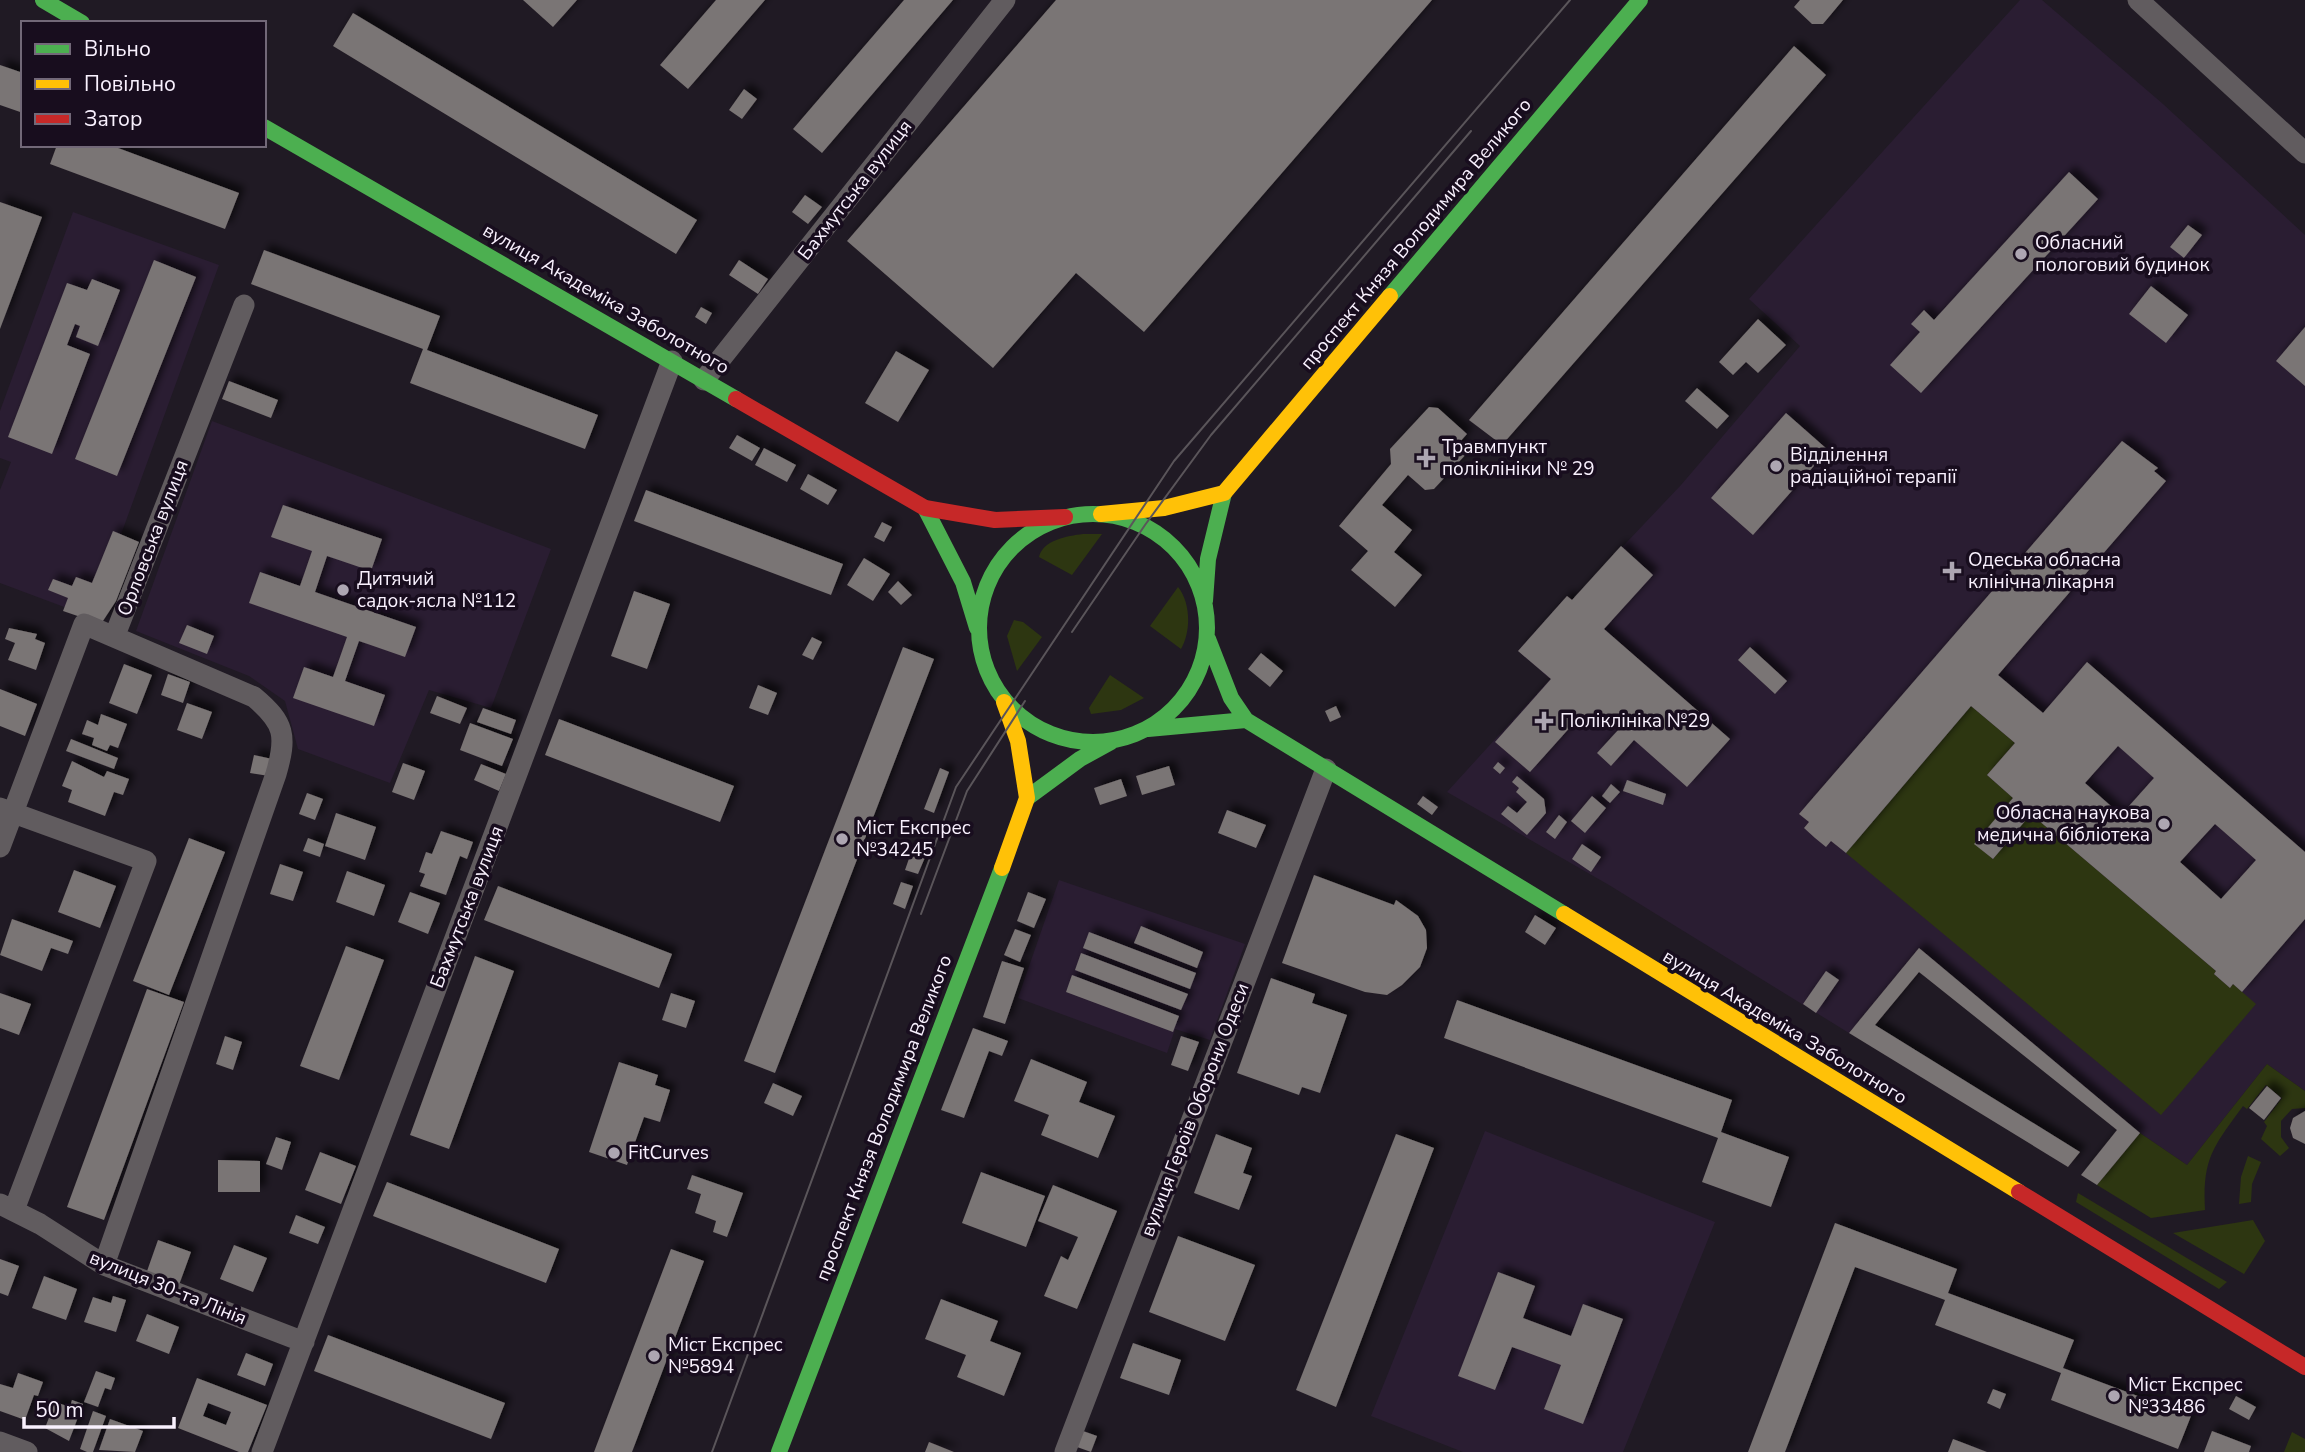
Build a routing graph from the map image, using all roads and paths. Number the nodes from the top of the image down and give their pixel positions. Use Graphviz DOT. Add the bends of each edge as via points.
graph roads {
  1 [pos="43,0"];
  2 [pos="1005,0"];
  3 [pos="1640,0"];
  4 [pos="2138,0"];
  5 [pos="79,21"];
  6 [pos="266,128"];
  7 [pos="2305,153"];
  8 [pos="244,305"];
  9 [pos="672,361"];
  10 [pos="704,380"];
  11 [pos="1224,493"];
  12 [pos="925,508"];
  13 [pos="1101,514"];
  14 [pos="1065,517"];
  15 [pos="1205,602"];
  16 [pos="977,628"];
  17 [pos="116,635"];
  18 [pos="1208,639"];
  19 [pos="1004,702"];
  20 [pos="1246,720"];
  21 [pos="1148,729"];
  22 [pos="1111,742"];
  23 [pos="1326,769"];
  24 [pos="1027,798"];
  25 [pos="6,811"];
  26 [pos="0,847"];
  27 [pos="7,1207"];
  28 [pos="104,1265"];
  29 [pos="304,1342"];
  30 [pos="2305,1367"];
  31 [pos="0,1442"];
  32 [pos="27,1452"];
  33 [pos="262,1452"];
  34 [pos="779,1452"];
  35 [pos="1065,1452"];
  1 -- 5 [label="main road"];
  2 -- 10 [label="street, Бахмутська вулиця"];
  3 -- 11 [label="main road, проспект Князя Володимира Великого"];
  4 -- 7 [label="street"];
  6 -- 9 [label="main road, вулиця Академіка Заболотного"];
  8 -- 17 [label="street, Орловська вулиця"];
  9 -- 10 [label="main road, вулиця Академіка Заболотного"];
  9 -- 29 [label="street, Бахмутська вулиця"];
  10 -- 12 [label="main road, вулиця Академіка Заболотного"];
  11 -- 13 [label="main road" via="1155,511"];
  11 -- 15 [label="main road, проспект Князя Володимира Великого" via="1208,559"];
  12 -- 14 [label="main road, вулиця Академіка Заболотного" via="976,520"];
  12 -- 16 [label="main road" via="963,582"];
  13 -- 14 [label="main road"];
  13 -- 15 [label="main road" via="1144,525 1172,545 1193,571"];
  14 -- 16 [label="main road" via="1030,532 1002,557 984,591"];
  15 -- 18 [label="main road"];
  16 -- 19 [label="main road" via="989,680"];
  17 -- 25 [label="street, Орловська вулиця" via="85,624"];
  17 -- 28 [label="street" via="254,697 274,713 283,732 283,751"];
  18 -- 20 [label="main road, вулиця Академіка Заболотного" via="1231,698"];
  18 -- 21 [label="main road" via="1198,675 1185,696"];
  19 -- 22 [label="main road" via="1045,733 1077,743"];
  19 -- 24 [label="main road, проспект Князя Володимира Великого" via="1018,741"];
  20 -- 21 [label="main road"];
  20 -- 23 [label="main road, вулиця Академіка Заболотного"];
  21 -- 22 [label="main road"];
  22 -- 24 [label="main road" via="1080,758"];
  23 -- 30 [label="main road, вулиця Академіка Заболотного"];
  23 -- 35 [label="street, вулиця Героїв Оборони Одеси"];
  24 -- 34 [label="main road, проспект Князя Володимира Великого"];
  25 -- 26 [label="street, Орловська вулиця"];
  25 -- 27 [label="street" via="146,861"];
  27 -- 28 [label="street, вулиця 30-та Лінія"];
  28 -- 29 [label="street, вулиця 30-та Лінія"];
  29 -- 33 [label="street, Бахмутська вулиця"];
  31 -- 32 [label="street"];
}
